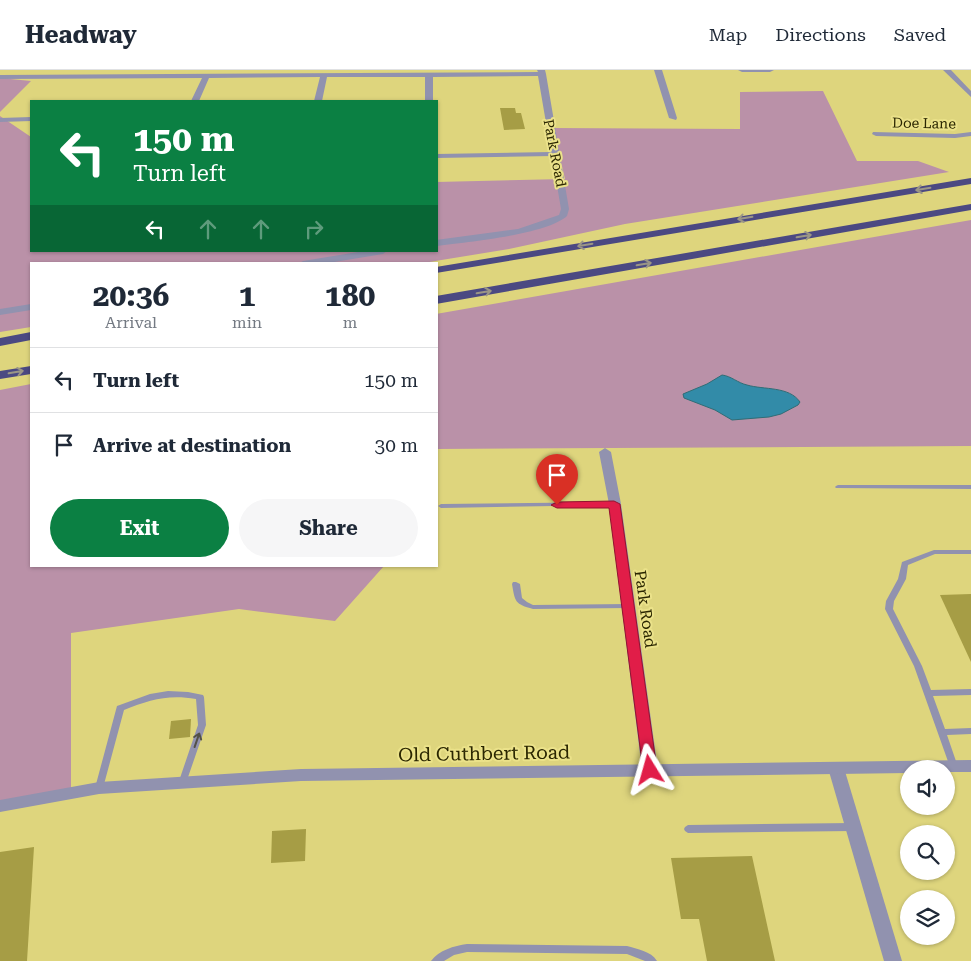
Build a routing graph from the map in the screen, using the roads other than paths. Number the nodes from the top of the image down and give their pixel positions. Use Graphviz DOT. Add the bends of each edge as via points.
graph roads {
  1 [pos="658,70"];
  2 [pos="742,70"];
  3 [pos="770,70"];
  4 [pos="947,70"];
  5 [pos="384,72"];
  6 [pos="541,72"];
  7 [pos="142,73"];
  8 [pos="324,75"];
  9 [pos="429,75"];
  10 [pos="206,76"];
  11 [pos="0,77"];
  12 [pos="971,95"];
  13 [pos="195,100"];
  14 [pos="318,100"];
  15 [pos="429,100"];
  16 [pos="674,118"];
  17 [pos="30,119"];
  18 [pos="0,120"];
  19 [pos="876,134"];
  20 [pos="971,134"];
  21 [pos="555,154"];
  22 [pos="438,156"];
  23 [pos="971,181"];
  24 [pos="971,207"];
  25 [pos="438,243"];
  26 [pos="377,252"];
  27 [pos="315,262"];
  28 [pos="438,270"];
  29 [pos="438,300"];
  30 [pos="30,307"];
  31 [pos="0,312"];
  32 [pos="30,336"];
  33 [pos="0,342"];
  34 [pos="30,370"];
  35 [pos="0,375"];
  36 [pos="605,452"];
  37 [pos="838,487"];
  38 [pos="971,487"];
  39 [pos="614,504"];
  40 [pos="441,506"];
  41 [pos="971,552"];
  42 [pos="516,584"];
  43 [pos="628,606"];
  44 [pos="927,692"];
  45 [pos="971,692"];
  46 [pos="971,731"];
  47 [pos="942,732"];
  48 [pos="952,760"];
  49 [pos="971,766"];
  50 [pos="900,767"];
  51 [pos="955,767"];
  52 [pos="836,768"];
  53 [pos="650,770"];
  54 [pos="183,781"];
  55 [pos="99,788"];
  56 [pos="0,806"];
  57 [pos="853,826"];
  58 [pos="688,829"];
  59 [pos="436,961"];
  60 [pos="652,961"];
  61 [pos="893,961"];
  1 -- 16 [label="street"];
  2 -- 3 [label="street"];
  4 -- 12 [label="street"];
  5 -- 8 [label="street"];
  5 -- 9 [label="street"];
  6 -- 9 [label="street"];
  6 -- 21 [label="street, Park Road"];
  7 -- 10 [label="street"];
  7 -- 11 [label="street"];
  8 -- 10 [label="street"];
  8 -- 14 [label="street"];
  9 -- 15 [label="street"];
  10 -- 13 [label="street"];
  17 -- 18 [label="street"];
  19 -- 20 [label="street, Doe Lane"];
  21 -- 22 [label="street"];
  21 -- 25 [label="street, Park Road" via="565,209 563,216 543,224"];
  23 -- 28 [label="highway, one-way"];
  29 -- 24 [label="highway, one-way"];
  26 -- 27 [label="street"];
  30 -- 31 [label="street"];
  32 -- 33 [label="highway"];
  35 -- 34 [label="highway, one-way"];
  36 -- 39 [label="street, Park Road"];
  37 -- 38 [label="lane"];
  39 -- 40 [label="lane"];
  39 -- 43 [label="street, Park Road"];
  41 -- 44 [label="lane" via="934,552 905,564 900,584 890,601 889,610 918,666"];
  42 -- 43 [label="lane" via="518,599 533,607"];
  43 -- 53 [label="street, Park Road"];
  44 -- 45 [label="lane"];
  44 -- 47 [label="lane"];
  46 -- 47 [label="lane"];
  47 -- 48 [label="lane"];
  49 -- 51 [label="street, Old Cuthbert Road"];
  50 -- 52 [label="street, Old Cuthbert Road"];
  52 -- 53 [label="street, Old Cuthbert Road"];
  52 -- 57 [label="street"];
  53 -- 54 [label="street, Old Cuthbert Road" via="301,775"];
  54 -- 55 [label="street, Old Cuthbert Road"];
  54 -- 55 [label="lane, one-way" via="202,725 200,697 184,693 158,694 120,708"];
  55 -- 56 [label="street, Old Cuthbert Road"];
  57 -- 58 [label="lane"];
  57 -- 61 [label="street"];
  59 -- 60 [label="lane" via="452,951 467,948 627,950"];
}
